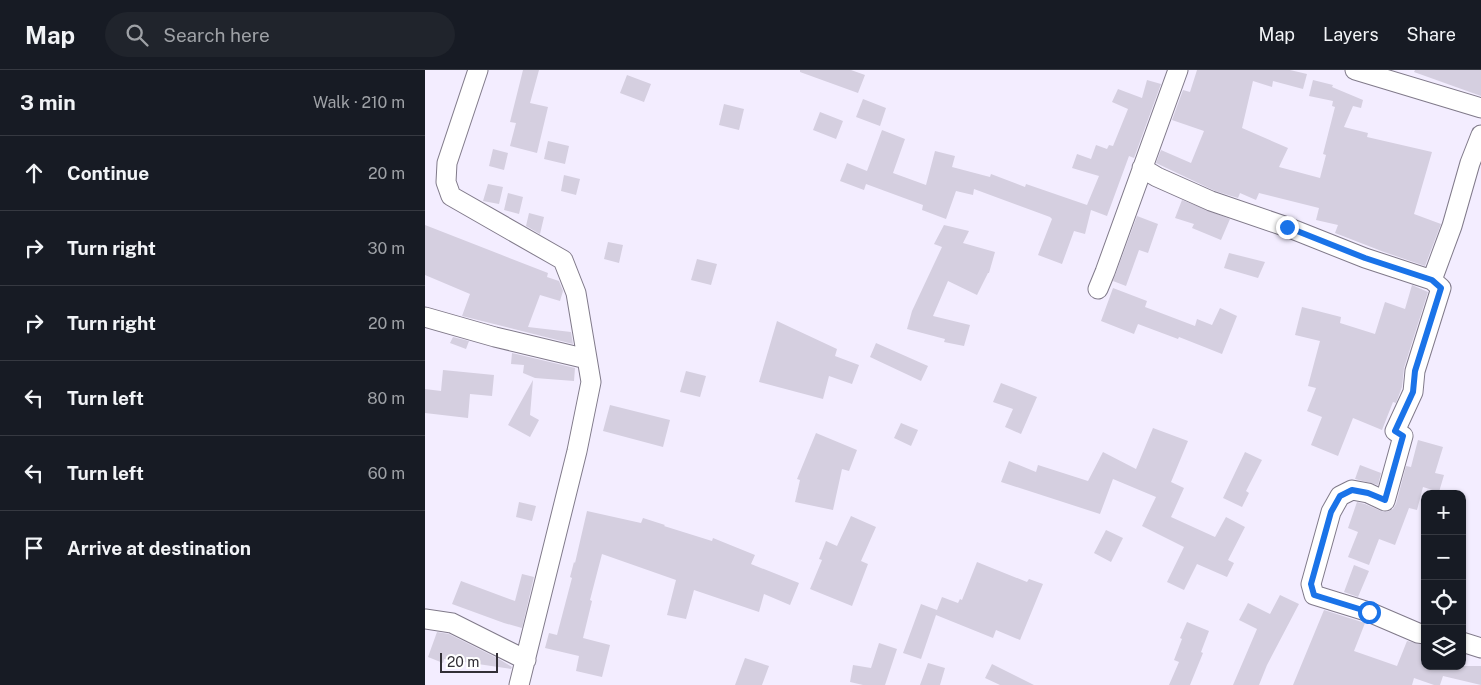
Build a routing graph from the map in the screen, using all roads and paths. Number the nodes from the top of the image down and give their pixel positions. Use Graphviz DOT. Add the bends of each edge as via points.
graph roads {
  1 [pos="478,70"];
  2 [pos="1178,70"];
  3 [pos="1355,70"];
  4 [pos="1481,108"];
  5 [pos="1481,135"];
  6 [pos="1142,168"];
  7 [pos="1432,280"];
  8 [pos="1098,289"];
  9 [pos="425,317"];
  10 [pos="587,359"];
  11 [pos="425,619"];
  12 [pos="1421,633"];
  13 [pos="1466,643"];
  14 [pos="1481,648"];
  15 [pos="525,660"];
  16 [pos="519,685"];
  1 -- 10 [label="street" via="447,163 446,182 451,196 563,260 576,293"];
  2 -- 6 [label="street"];
  3 -- 4 [label="street"];
  5 -- 7 [label="street"];
  6 -- 7 [label="street" via="1211,201"];
  6 -- 8 [label="street"];
  7 -- 12 [label="street" via="1441,288 1415,371 1413,392 1395,431 1403,436 1385,500 1352,490 1340,496 1331,512 1311,584 1314,595 1369,612"];
  9 -- 10 [label="street"];
  10 -- 15 [label="street" via="591,382 579,443"];
  11 -- 15 [label="street" via="452,623"];
  13 -- 14 [label="street"];
  15 -- 16 [label="street"];
}
